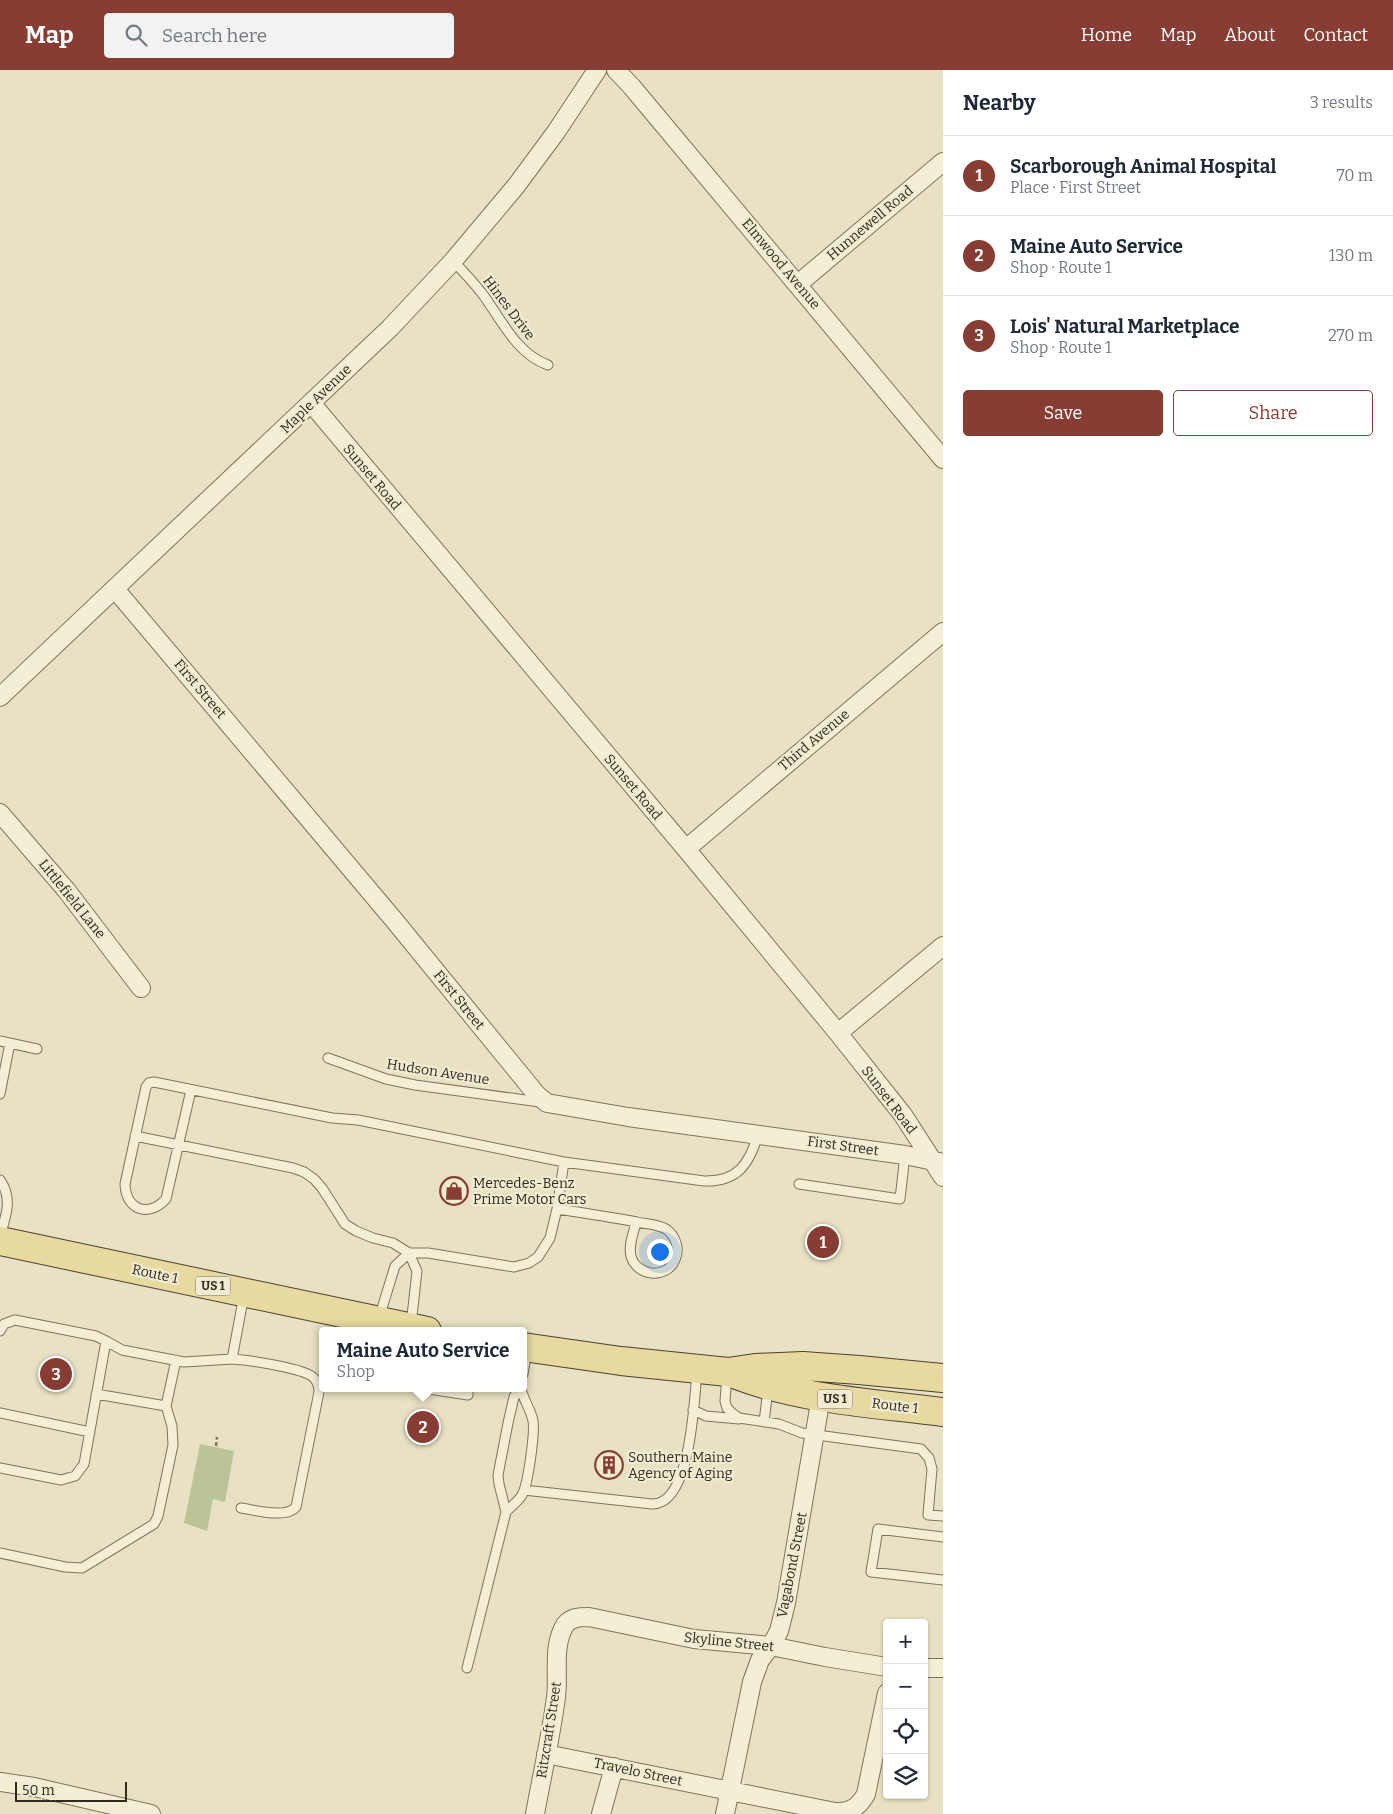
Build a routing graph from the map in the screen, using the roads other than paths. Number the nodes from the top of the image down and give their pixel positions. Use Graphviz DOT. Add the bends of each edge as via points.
graph roads {
  1 [pos="597,70"];
  2 [pos="616,70"];
  3 [pos="943,162"];
  4 [pos="453,261"];
  5 [pos="798,284"];
  6 [pos="548,365"];
  7 [pos="312,404"];
  8 [pos="943,459"];
  9 [pos="115,589"];
  10 [pos="943,632"];
  11 [pos="0,697"];
  12 [pos="0,813"];
  13 [pos="686,849"];
  14 [pos="943,946"];
  15 [pos="141,988"];
  16 [pos="838,1033"];
  17 [pos="0,1041"];
  18 [pos="10,1043"];
  19 [pos="37,1049"];
  20 [pos="328,1058"];
  21 [pos="191,1090"];
  22 [pos="0,1094"];
  23 [pos="547,1103"];
  24 [pos="758,1135"];
  25 [pos="135,1136"];
  26 [pos="179,1145"];
  27 [pos="906,1155"];
  28 [pos="564,1162"];
  29 [pos="938,1162"];
  30 [pos="943,1177"];
  31 [pos="0,1180"];
  32 [pos="799,1184"];
  33 [pos="557,1209"];
  34 [pos="636,1222"];
  35 [pos="0,1236"];
  36 [pos="0,1241"];
  37 [pos="409,1253"];
  38 [pos="245,1293"];
  39 [pos="401,1327"];
  40 [pos="0,1331"];
  41 [pos="106,1341"];
  42 [pos="527,1347"];
  43 [pos="232,1359"];
  44 [pos="176,1360"];
  45 [pos="697,1369"];
  46 [pos="729,1372"];
  47 [pos="943,1378"];
  48 [pos="768,1386"];
  49 [pos="448,1392"];
  50 [pos="468,1392"];
  51 [pos="517,1392"];
  52 [pos="521,1392"];
  53 [pos="96,1394"];
  54 [pos="821,1397"];
  55 [pos="166,1406"];
  56 [pos="693,1410"];
  57 [pos="943,1412"];
  58 [pos="0,1413"];
  59 [pos="747,1420"];
  60 [pos="764,1422"];
  61 [pos="90,1432"];
  62 [pos="814,1434"];
  63 [pos="0,1468"];
  64 [pos="524,1490"];
  65 [pos="241,1508"];
  66 [pos="506,1512"];
  67 [pos="943,1516"];
  68 [pos="943,1537"];
  69 [pos="0,1553"];
  70 [pos="943,1580"];
  71 [pos="571,1619"];
  72 [pos="771,1646"];
  73 [pos="883,1666"];
  74 [pos="467,1668"];
  75 [pos="928,1668"];
  76 [pos="943,1668"];
  77 [pos="884,1709"];
  78 [pos="546,1754"];
  79 [pos="614,1767"];
  80 [pos="0,1782"];
  81 [pos="730,1792"];
  82 [pos="151,1814"];
  83 [pos="535,1814"];
  84 [pos="601,1814"];
  85 [pos="724,1814"];
  1 -- 4 [label="street, Maple Avenue" via="516,186"];
  2 -- 5 [label="street, Elmwood Avenue"];
  3 -- 5 [label="street, Hunnewell Road"];
  4 -- 6 [label="lane, Hines Drive" via="476,286 524,352"];
  4 -- 7 [label="street, Maple Avenue"];
  5 -- 8 [label="street, Elmwood Avenue"];
  7 -- 9 [label="street, Maple Avenue"];
  7 -- 13 [label="street, Sunset Road"];
  9 -- 11 [label="street, Maple Avenue"];
  9 -- 23 [label="street, First Street" via="537,1095"];
  10 -- 13 [label="street, Third Avenue"];
  12 -- 15 [label="street, Littlefield Lane" via="67,891"];
  13 -- 16 [label="street, Sunset Road"];
  14 -- 16 [label="street"];
  16 -- 29 [label="street, Sunset Road"];
  17 -- 18 [label="lane"];
  18 -- 19 [label="lane"];
  18 -- 22 [label="lane"];
  20 -- 23 [label="lane, Hudson Avenue" via="386,1079 415,1085"];
  21 -- 25 [label="lane" via="149,1083"];
  21 -- 26 [label="lane"];
  21 -- 28 [label="lane"];
  23 -- 24 [label="street, First Street"];
  24 -- 27 [label="street, First Street"];
  24 -- 28 [label="lane" via="740,1169 728,1179 715,1182"];
  25 -- 26 [label="lane"];
  25 -- 26 [label="lane" via="125,1192 130,1202 142,1209 156,1208 166,1199"];
  26 -- 37 [label="lane" via="304,1172 322,1188 345,1224 373,1238 393,1243"];
  27 -- 29 [label="street, First Street"];
  27 -- 32 [label="lane" via="900,1200"];
  28 -- 33 [label="lane"];
  29 -- 30 [label="street, Sunset Road"];
  31 -- 35 [label="lane" via="5,1186 8,1203"];
  33 -- 34 [label="lane"];
  33 -- 37 [label="lane" via="545,1248 538,1257 522,1266 428,1252"];
  34 -- 34 [label="lane" via="630,1249 633,1261 650,1273 667,1269 677,1250 672,1234 661,1227"];
  36 -- 38 [label="main road, Route 1 / US 1"];
  37 -- 39 [label="lane" via="416,1271"];
  37 -- 39 [label="lane" via="395,1266"];
  38 -- 39 [label="main road, Route 1 / US 1"];
  38 -- 43 [label="lane"];
  40 -- 41 [label="lane" via="4,1324 15,1320 96,1336"];
  41 -- 44 [label="lane" via="122,1350"];
  41 -- 53 [label="lane"];
  42 -- 45 [label="main road, Route 1 / US 1"];
  43 -- 44 [label="lane"];
  43 -- 65 [label="lane" via="303,1372 314,1378 319,1392 294,1510 284,1514"];
  44 -- 55 [label="lane"];
  45 -- 46 [label="main road, Route 1 / US 1"];
  45 -- 56 [label="lane"];
  46 -- 47 [label="main road, Route 1 / US 1" via="803,1366"];
  46 -- 48 [label="main road, Route 1 / US 1"];
  46 -- 59 [label="lane" via="727,1408"];
  48 -- 54 [label="main road, Route 1 / US 1"];
  48 -- 60 [label="lane"];
  49 -- 50 [label="lane" via="468,1395"];
  51 -- 66 [label="lane" via="498,1475"];
  52 -- 64 [label="lane" via="531,1414 534,1432"];
  53 -- 55 [label="lane"];
  53 -- 61 [label="lane"];
  54 -- 57 [label="main road, Route 1 / US 1"];
  54 -- 62 [label="street, Vagabond Street"];
  55 -- 69 [label="lane" via="173,1445 154,1524 82,1568"];
  56 -- 59 [label="lane" via="706,1416"];
  56 -- 64 [label="lane" via="679,1483 668,1499 658,1504"];
  58 -- 61 [label="lane"];
  59 -- 60 [label="lane"];
  60 -- 62 [label="lane"];
  61 -- 63 [label="lane" via="84,1464 70,1479"];
  62 -- 67 [label="lane" via="921,1450 929,1458 932,1468 928,1515"];
  62 -- 72 [label="street, Vagabond Street" via="786,1603 779,1631"];
  64 -- 66 [label="lane"];
  66 -- 74 [label="lane"];
  68 -- 70 [label="lane" via="878,1529 871,1572"];
  71 -- 72 [label="street, Skyline Street" via="589,1617 694,1640"];
  71 -- 78 [label="street, Ritzcraft Street" via="558,1643 556,1697"];
  72 -- 73 [label="street, Skyline Street"];
  72 -- 81 [label="street, Vagabond Street" via="760,1660 752,1682"];
  75 -- 76 [label="street"];
  77 -- 81 [label="street, Travelo Street" via="866,1794 856,1807 836,1812"];
  78 -- 79 [label="street, Travelo Street"];
  78 -- 83 [label="street, Ritzcraft Street"];
  79 -- 81 [label="street, Travelo Street"];
  79 -- 84 [label="street"];
  80 -- 82 [label="street"];
  81 -- 85 [label="street, Vagabond Street"];
}
